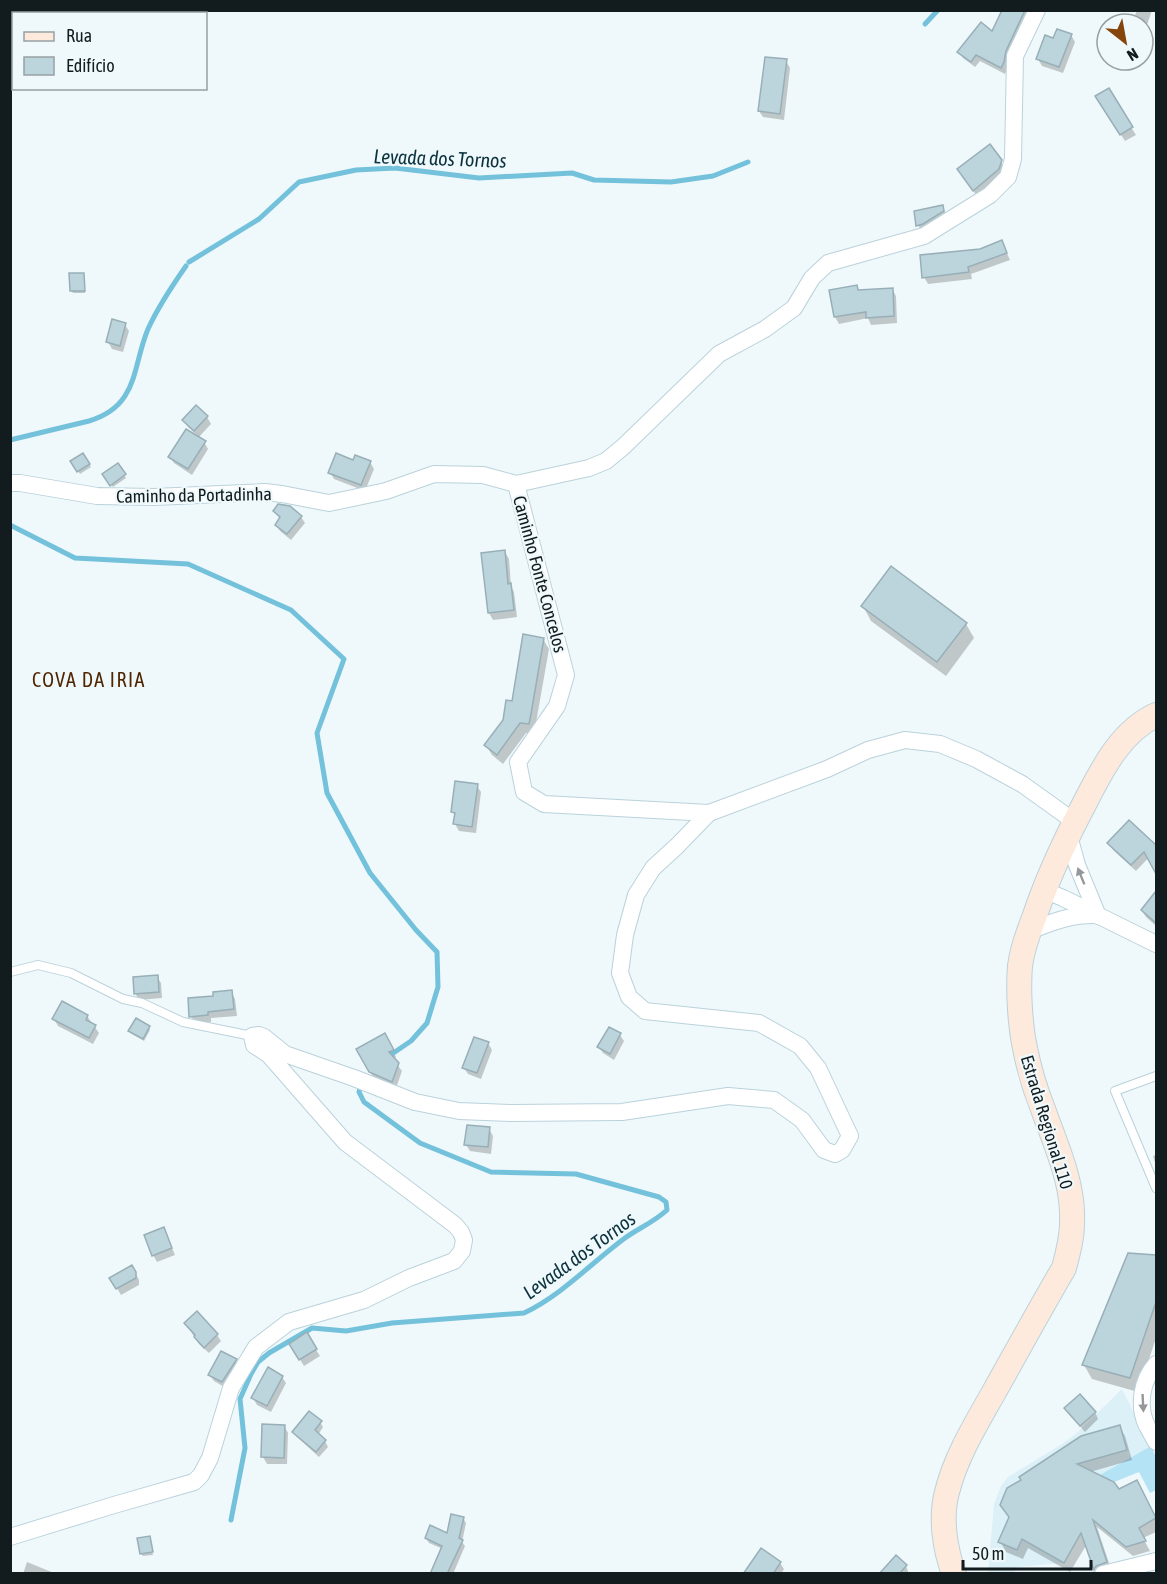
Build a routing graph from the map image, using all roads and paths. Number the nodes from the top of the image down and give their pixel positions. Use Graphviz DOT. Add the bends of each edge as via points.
graph roads {
  1 [pos="1036,10"];
  2 [pos="10,483"];
  3 [pos="516,484"];
  4 [pos="1156,715"];
  5 [pos="709,813"];
  6 [pos="1072,829"];
  7 [pos="1044,890"];
  8 [pos="1098,916"];
  9 [pos="1029,931"];
  10 [pos="1156,944"];
  11 [pos="10,972"];
  12 [pos="252,1036"];
  13 [pos="1156,1076"];
  14 [pos="1156,1188"];
  15 [pos="1156,1364"];
  16 [pos="1156,1442"];
  17 [pos="10,1537"];
  18 [pos="1156,1561"];
  19 [pos="954,1574"];
  20 [pos="1103,1574"];
  1 -- 3 [label="street, Caminho Fonte Concelos" via="1015,56 1013,159 1008,177 990,195 924,236 828,263 812,278 794,308 719,354 606,461"];
  2 -- 3 [label="street, Caminho da Portadinha" via="98,496 265,492 329,503 386,491 434,474 483,475"];
  3 -- 5 [label="street, Caminho Fonte Concelos" via="566,675 557,706 518,762 524,792 544,804"];
  4 -- 6 [label="main road, Estrada Regional 110" via="1121,743"];
  5 -- 6 [label="street, Caminho Fonte Concelos" via="868,750 905,740 940,744 976,759 1022,784"];
  5 -- 12 [label="street" via="653,868 636,896 624,935 620,974 629,997 645,1011 759,1023 800,1046 818,1068 850,1136 835,1154 824,1150 802,1120 774,1100 728,1096 622,1112 459,1111 415,1102 285,1054 259,1035"];
  6 -- 7 [label="main road, Estrada Regional 110"];
  8 -- 6 [label="street, one-way" via="1077,865"];
  7 -- 8 [label="street"];
  7 -- 9 [label="main road, Estrada Regional 110"];
  8 -- 9 [label="street" via="1077,915"];
  8 -- 10 [label="street"];
  9 -- 19 [label="main road, Estrada Regional 110" via="1020,966 1024,1045 1068,1183 1073,1221 1064,1268 961,1452 946,1492 945,1532"];
  11 -- 12 [label="lane" via="38,965 71,973 183,1022"];
  12 -- 17 [label="street" via="254,1045 269,1055 345,1142 455,1225 464,1240 462,1251 454,1261 364,1300 289,1322 256,1347 231,1388 210,1458 194,1482"];
  13 -- 14 [label="lane" via="1115,1091"];
  15 -- 16 [label="street, one-way" via="1149,1372 1141,1398 1146,1424"];
  18 -- 20 [label="street"];
}
